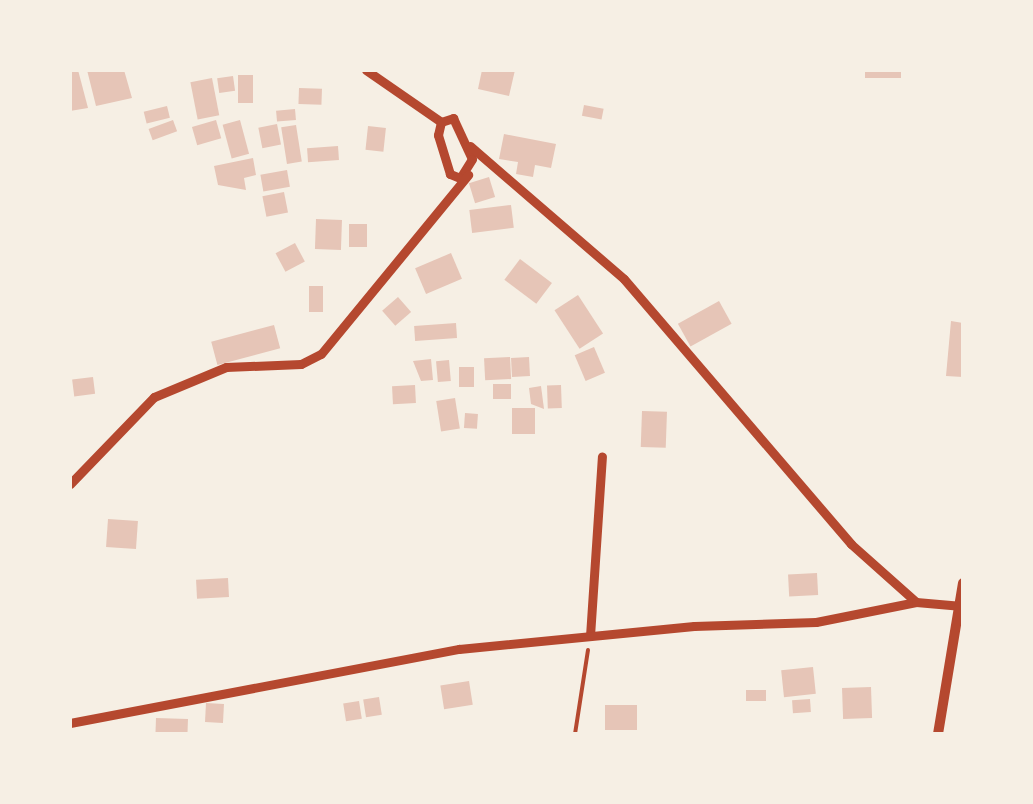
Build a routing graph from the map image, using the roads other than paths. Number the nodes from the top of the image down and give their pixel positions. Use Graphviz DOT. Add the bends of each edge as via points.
graph roads {
  1 [pos="366,70"];
  2 [pos="442,122"];
  3 [pos="470,146"];
  4 [pos="468,175"];
  5 [pos="602,456"];
  6 [pos="70,484"];
  7 [pos="963,583"];
  8 [pos="916,602"];
  9 [pos="961,605"];
  10 [pos="590,636"];
  11 [pos="70,723"];
  12 [pos="938,734"];
  1 -- 2 [label="street"];
  2 -- 3 [label="street" via="459,121"];
  2 -- 4 [label="street" via="445,164 454,178"];
  3 -- 4 [label="street"];
  3 -- 8 [label="street" via="624,279 850,544"];
  4 -- 6 [label="street" via="322,354 300,364 226,367 154,397"];
  5 -- 10 [label="street"];
  7 -- 9 [label="street"];
  8 -- 9 [label="street"];
  8 -- 10 [label="street" via="816,622"];
  9 -- 12 [label="street"];
  10 -- 11 [label="street" via="458,649"];
}
